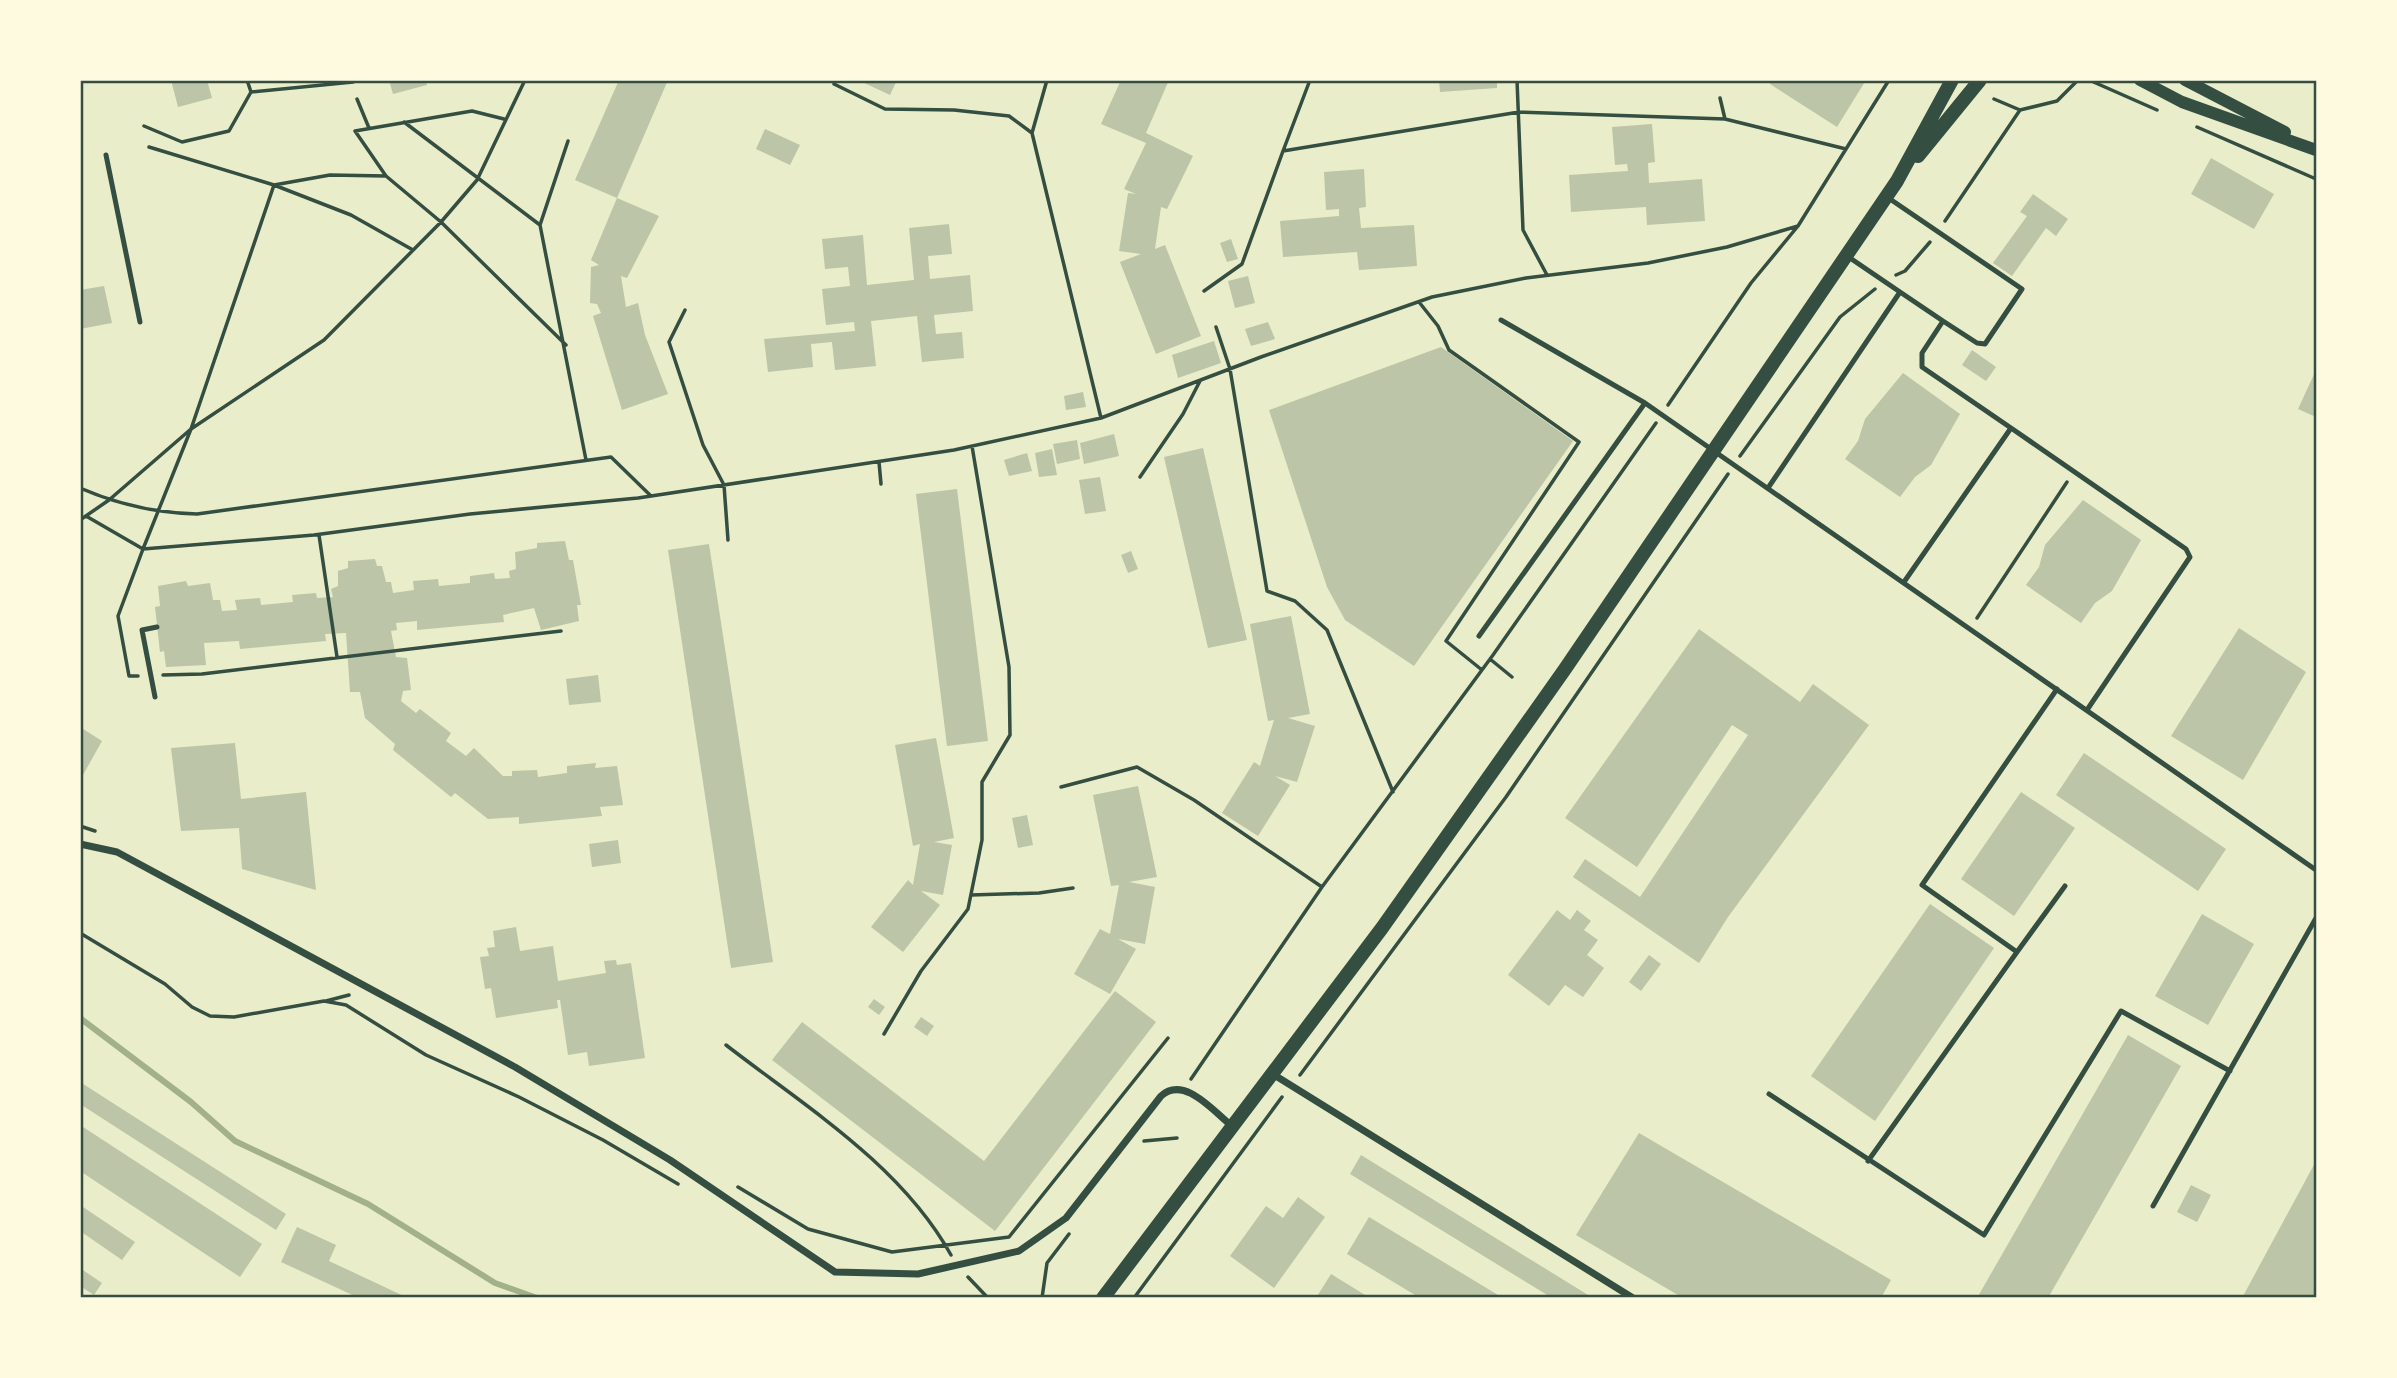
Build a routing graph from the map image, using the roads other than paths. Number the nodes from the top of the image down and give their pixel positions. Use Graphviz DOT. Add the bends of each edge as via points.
graph roads {
  1 [pos="1952,80"];
  2 [pos="1980,80"];
  3 [pos="2140,80"];
  4 [pos="2185,80"];
  5 [pos="2316,149"];
  6 [pos="106,155"];
  7 [pos="1897,181"];
  8 [pos="1887,197"];
  9 [pos="1847,256"];
  10 [pos="1900,292"];
  11 [pos="1501,320"];
  12 [pos="1943,321"];
  13 [pos="140,322"];
  14 [pos="1645,403"];
  15 [pos="2011,428"];
  16 [pos="1715,451"];
  17 [pos="1768,488"];
  18 [pos="1903,582"];
  19 [pos="158,627"];
  20 [pos="1479,636"];
  21 [pos="2057,689"];
  22 [pos="155,697"];
  23 [pos="2087,710"];
  24 [pos="80,844"];
  25 [pos="2316,870"];
  26 [pos="2065,886"];
  27 [pos="2316,918"];
  28 [pos="2017,952"];
  29 [pos="2230,1071"];
  30 [pos="1271,1073"];
  31 [pos="1769,1094"];
  32 [pos="1232,1126"];
  33 [pos="1868,1161"];
  34 [pos="2153,1206"];
  35 [pos="1103,1297"];
  36 [pos="1633,1297"];
  1 -- 7 [label="main road"];
  2 -- 7 [label="main road"];
  3 -- 5 [label="street" via="2182,102"];
  4 -- 5 [label="street"];
  6 -- 13 [label="lane"];
  7 -- 8 [label="main road"];
  8 -- 9 [label="main road"];
  8 -- 12 [label="lane" via="2022,289 1985,344"];
  9 -- 10 [label="lane"];
  9 -- 16 [label="main road"];
  10 -- 12 [label="lane"];
  10 -- 17 [label="lane"];
  11 -- 14 [label="lane"];
  12 -- 15 [label="lane" via="1922,353 1922,367"];
  14 -- 16 [label="lane"];
  14 -- 20 [label="lane"];
  15 -- 18 [label="lane"];
  15 -- 23 [label="lane" via="2186,549 2190,557"];
  16 -- 17 [label="lane"];
  16 -- 30 [label="main road" via="1382,928"];
  17 -- 18 [label="lane"];
  18 -- 21 [label="lane"];
  19 -- 22 [label="lane" via="142,630"];
  21 -- 23 [label="lane"];
  21 -- 28 [label="lane" via="1922,885"];
  23 -- 25 [label="lane"];
  24 -- 32 [label="street" via="117,852 515,1067 670,1160 835,1272 918,1274 1019,1251 1066,1217 1172,1088 1184,1089"];
  26 -- 28 [label="lane"];
  27 -- 29 [label="lane"];
  28 -- 33 [label="lane"];
  29 -- 33 [label="lane" via="2121,1011 1984,1235"];
  29 -- 34 [label="lane"];
  30 -- 32 [label="main road"];
  30 -- 36 [label="street"];
  31 -- 33 [label="lane"];
  32 -- 35 [label="main road"];
}
